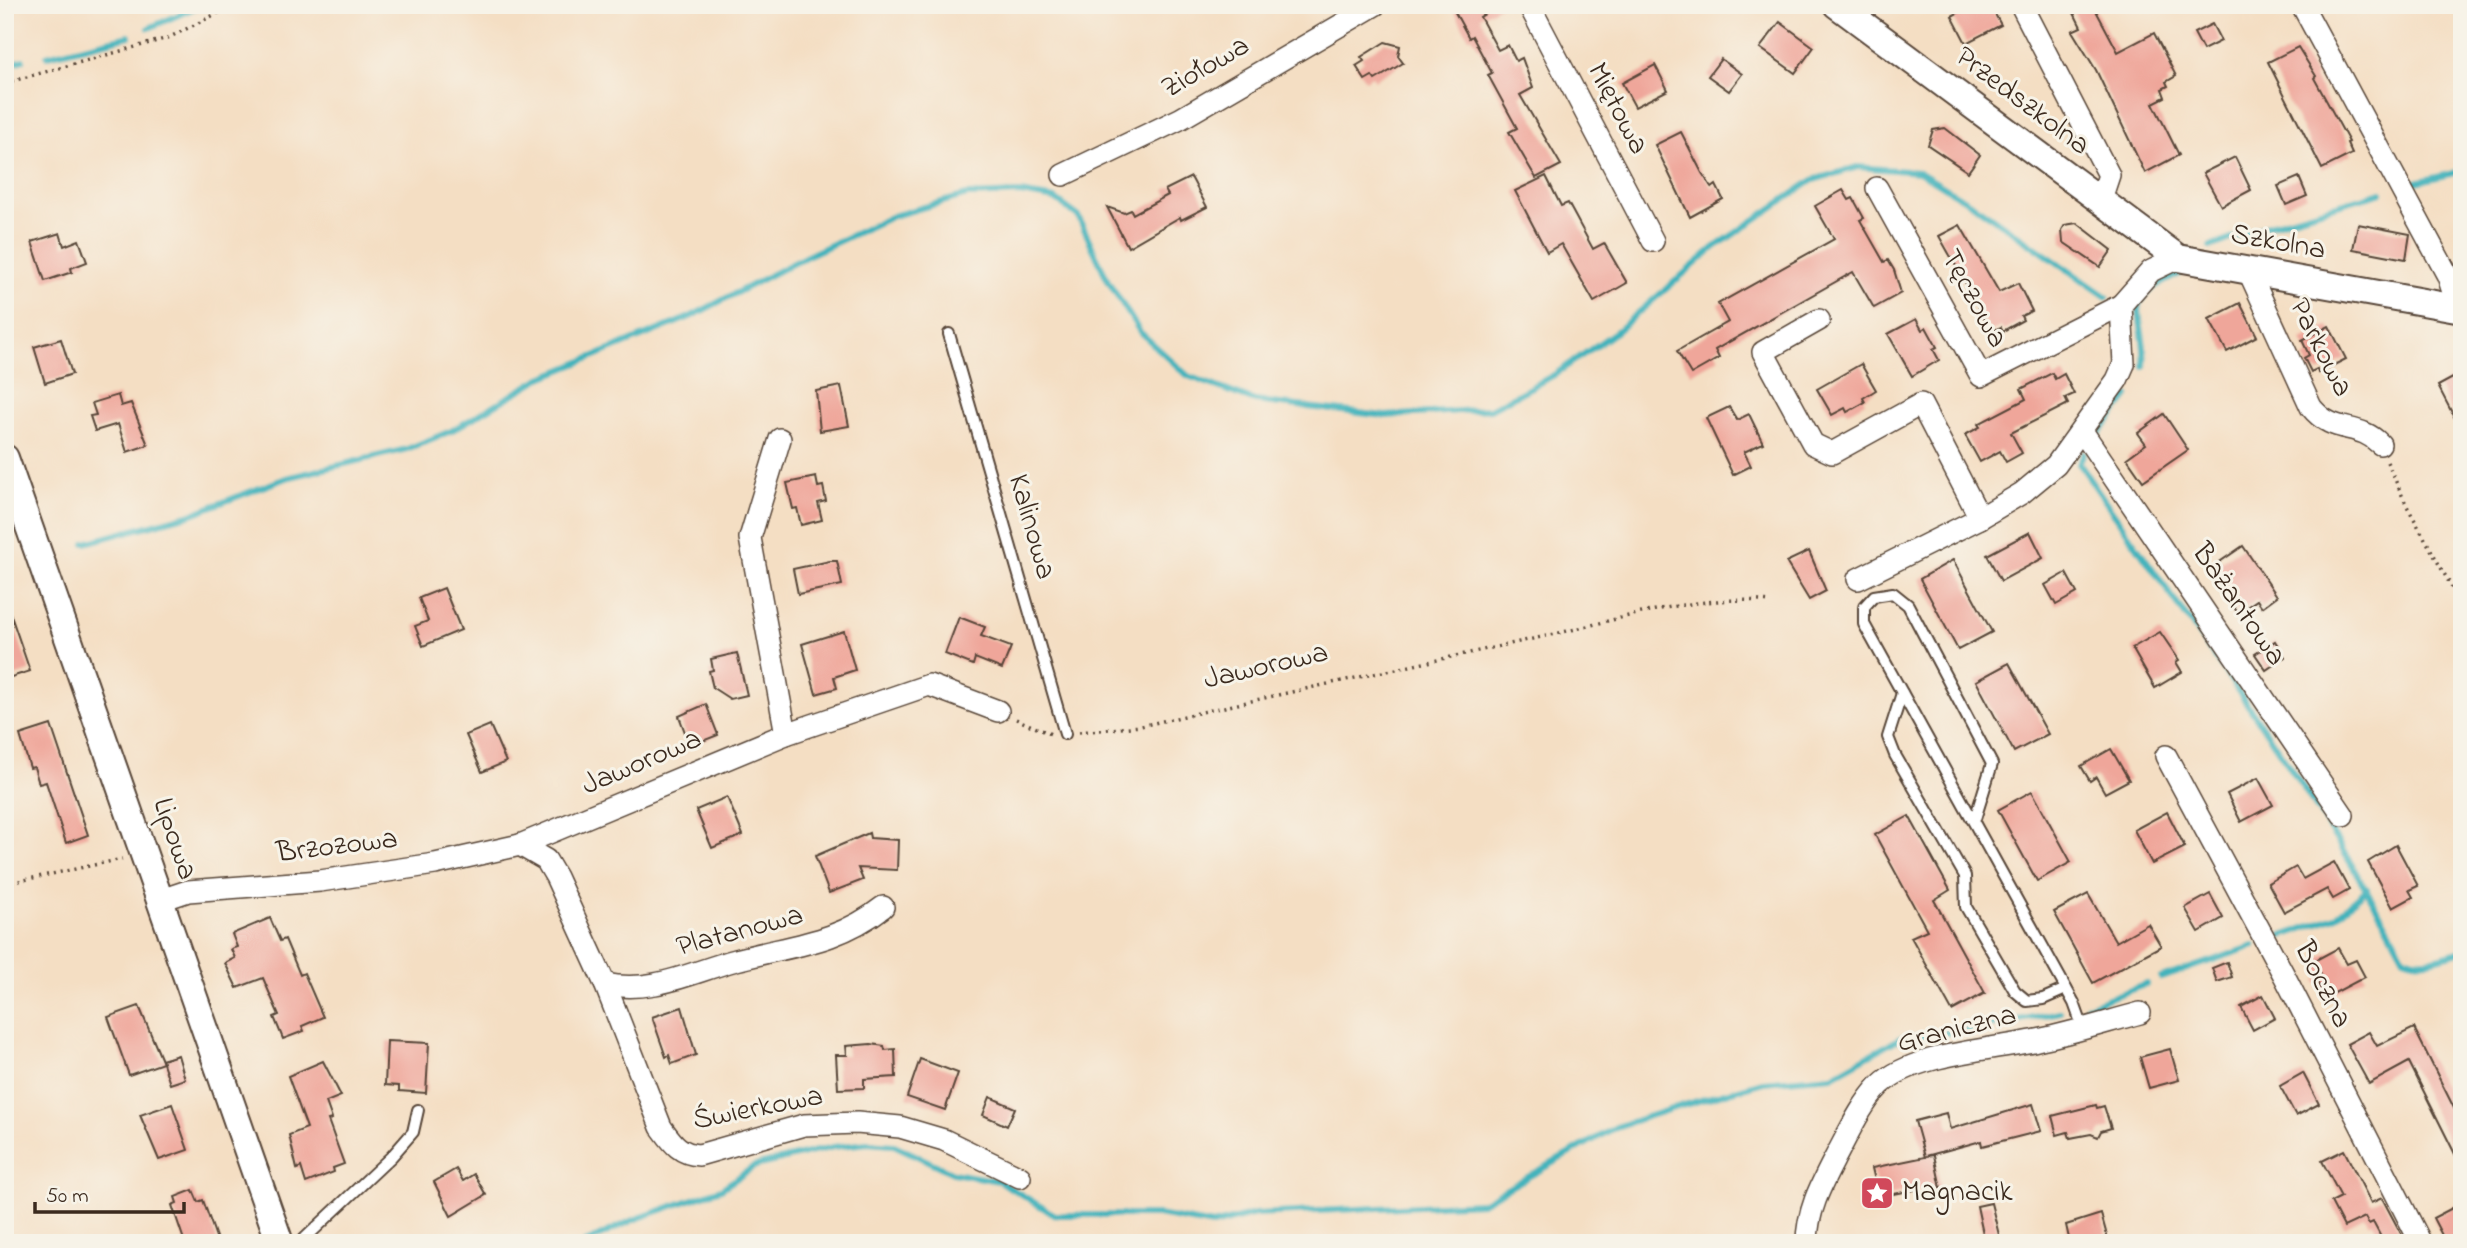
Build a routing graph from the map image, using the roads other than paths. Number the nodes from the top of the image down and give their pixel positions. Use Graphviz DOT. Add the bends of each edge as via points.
graph roads {
  1 [pos="1375,5"];
  2 [pos="1529,5"];
  3 [pos="1837,5"];
  4 [pos="2021,5"];
  5 [pos="2304,9"];
  6 [pos="1063,175"];
  7 [pos="1877,188"];
  8 [pos="2100,202"];
  9 [pos="1653,241"];
  10 [pos="2178,258"];
  11 [pos="2249,272"];
  12 [pos="2121,305"];
  13 [pos="2458,308"];
  14 [pos="1819,320"];
  15 [pos="949,334"];
  16 [pos="2082,431"];
  17 [pos="780,439"];
  18 [pos="2380,444"];
  19 [pos="5,458"];
  20 [pos="1980,518"];
  21 [pos="1858,579"];
  22 [pos="1902,693"];
  23 [pos="999,711"];
  24 [pos="786,734"];
  25 [pos="1065,734"];
  26 [pos="2166,756"];
  27 [pos="2343,815"];
  28 [pos="1974,822"];
  29 [pos="520,845"];
  30 [pos="161,900"];
  31 [pos="883,907"];
  32 [pos="605,984"];
  33 [pos="2066,989"];
  34 [pos="2140,1013"];
  35 [pos="2083,1028"];
  36 [pos="418,1110"];
  37 [pos="1020,1177"];
  38 [pos="280,1243"];
  39 [pos="300,1243"];
  40 [pos="1807,1243"];
  41 [pos="2421,1243"];
  1 -- 6 [label="street, Ziołowa" via="1180,119"];
  2 -- 9 [label="street, Miętowa"];
  3 -- 8 [label="street, Przedszkolna"];
  4 -- 8 [label="street" via="2109,175"];
  5 -- 13 [label="street" via="2448,276"];
  7 -- 12 [label="street, Tęczowa" via="1981,376"];
  8 -- 10 [label="street, Szkolna"];
  10 -- 11 [label="street, Szkolna"];
  10 -- 12 [label="street" via="2151,271"];
  11 -- 13 [label="street, Szkolna"];
  11 -- 18 [label="street, Parkowa" via="2311,407 2327,424 2367,434"];
  12 -- 16 [label="street" via="2124,363"];
  14 -- 20 [label="street" via="1763,352 1813,444 1832,453 1921,404"];
  15 -- 25 [label="lane, Kalinowa"];
  16 -- 20 [label="street" via="2056,465 2022,493"];
  16 -- 27 [label="street, Bażantowa"];
  17 -- 24 [label="street" via="750,538"];
  19 -- 30 [label="street, Lipowa"];
  20 -- 21 [label="street"];
  22 -- 28 [label="lane"];
  22 -- 28 [label="lane" via="1864,624 1864,607 1874,596 1893,593 1908,605 1992,764"];
  22 -- 33 [label="lane" via="1888,737 1965,876 1966,907 2015,991 2027,1001"];
  23 -- 24 [label="street, Jaworowa" via="929,685"];
  24 -- 29 [label="street, Jaworowa"];
  26 -- 41 [label="street, Boczna"];
  28 -- 33 [label="lane"];
  29 -- 30 [label="street, Brzozowa" via="435,864 320,881 188,891"];
  29 -- 32 [label="street, Świerkowa" via="546,860"];
  30 -- 38 [label="street, Lipowa"];
  31 -- 32 [label="street, Platanowa" via="851,929 821,941 737,960 655,986 636,989"];
  32 -- 37 [label="street, Świerkowa" via="661,1127 675,1147 689,1155 724,1150 804,1125 857,1123 900,1127 944,1140"];
  33 -- 35 [label="lane"];
  34 -- 35 [label="street, Graniczna"];
  35 -- 40 [label="street, Graniczna" via="1923,1063 1881,1084 1817,1194"];
  36 -- 39 [label="lane" via="413,1132 399,1148"];
}
